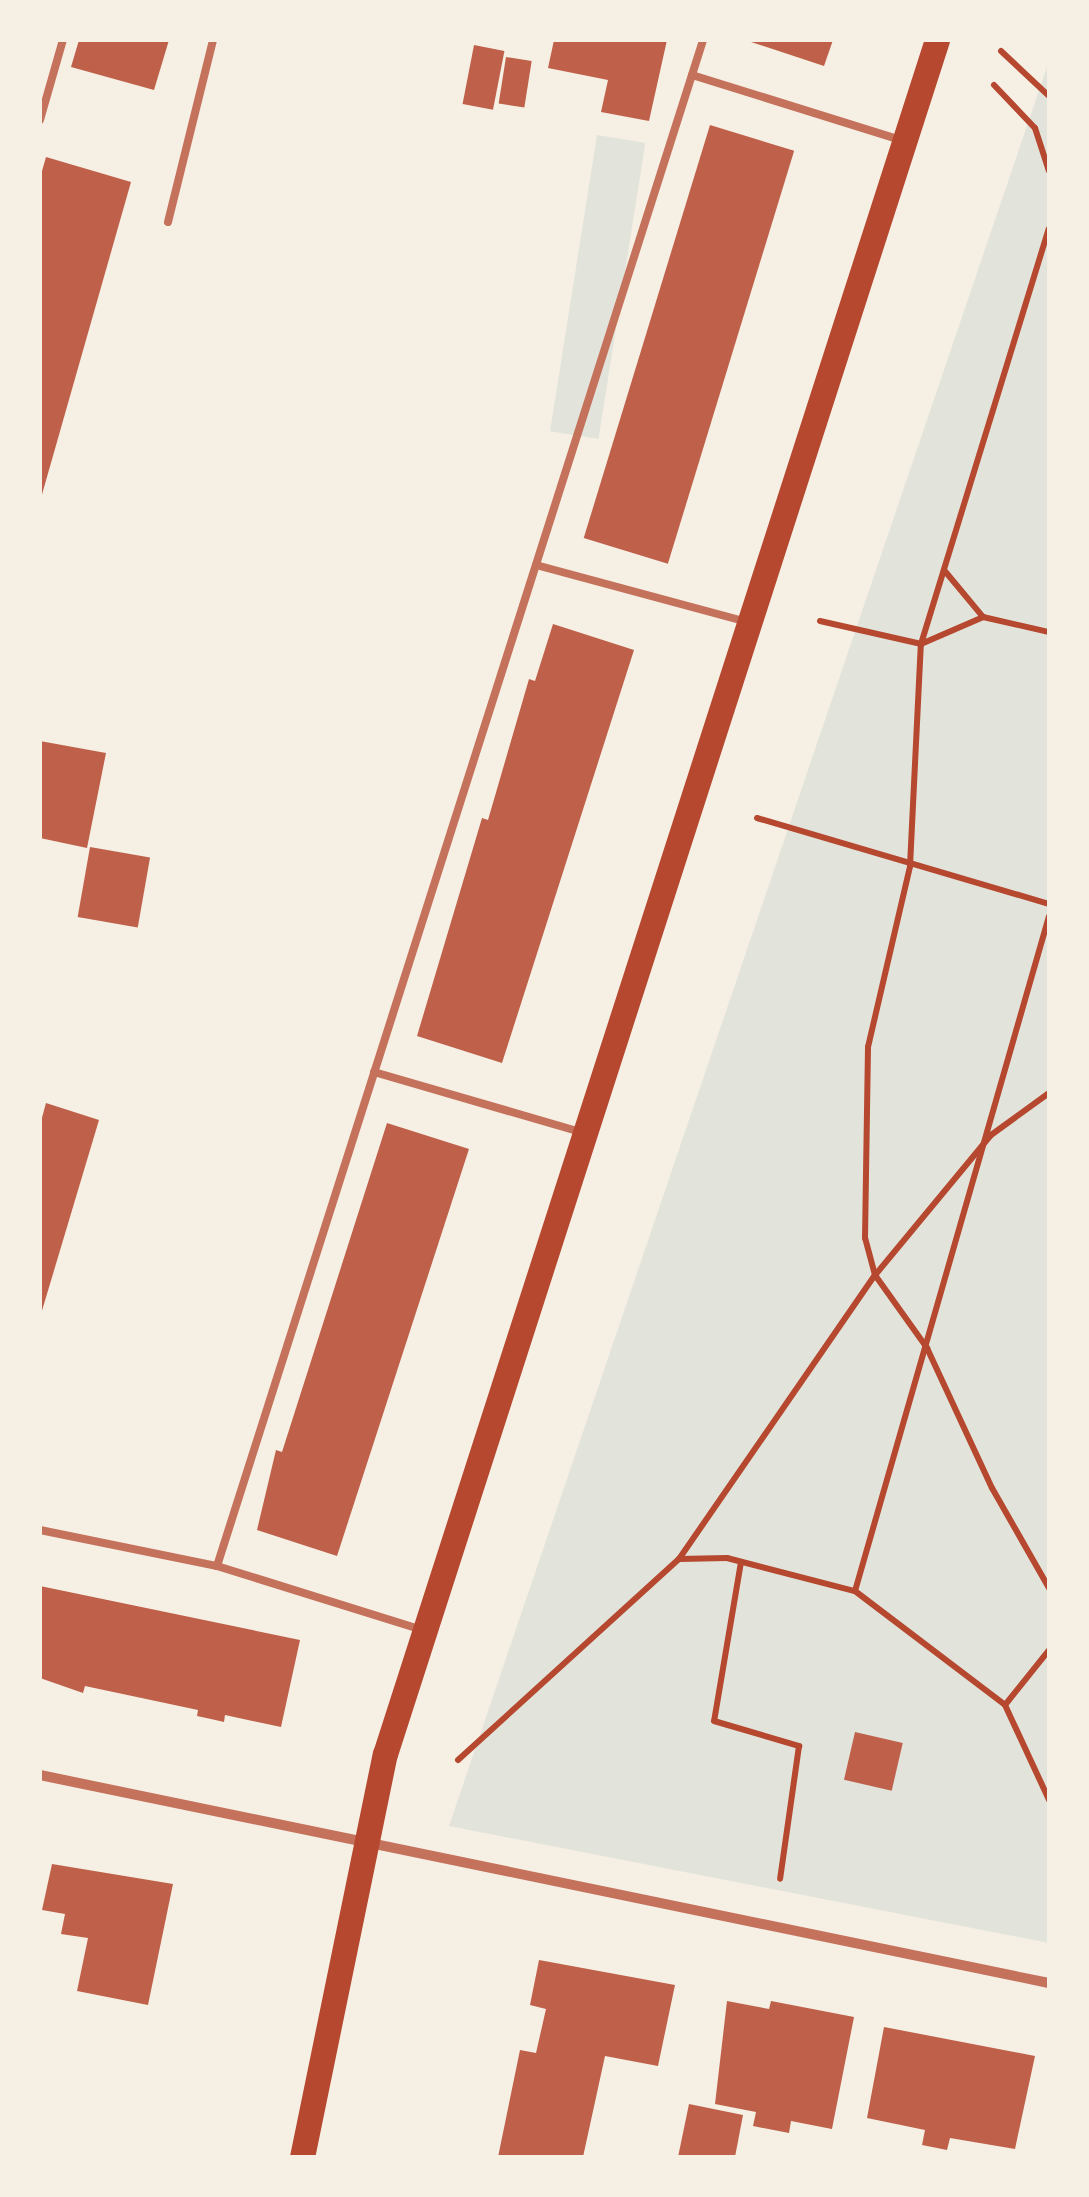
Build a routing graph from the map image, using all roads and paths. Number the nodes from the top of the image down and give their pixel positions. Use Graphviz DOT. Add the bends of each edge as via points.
graph roads {
  1 [pos="63,40"];
  2 [pos="212,40"];
  3 [pos="703,40"];
  4 [pos="938,40"];
  5 [pos="1001,51"];
  6 [pos="692,75"];
  7 [pos="994,85"];
  8 [pos="1049,96"];
  9 [pos="40,120"];
  10 [pos="902,140"];
  11 [pos="1049,171"];
  12 [pos="168,222"];
  13 [pos="1049,229"];
  14 [pos="536,565"];
  15 [pos="944,570"];
  16 [pos="983,617"];
  17 [pos="820,621"];
  18 [pos="746,622"];
  19 [pos="1049,632"];
  20 [pos="921,644"];
  21 [pos="757,818"];
  22 [pos="910,866"];
  23 [pos="1049,904"];
  24 [pos="1049,916"];
  25 [pos="374,1072"];
  26 [pos="1049,1093"];
  27 [pos="582,1132"];
  28 [pos="991,1135"];
  29 [pos="875,1275"];
  30 [pos="926,1348"];
  31 [pos="40,1530"];
  32 [pos="680,1559"];
  33 [pos="741,1562"];
  34 [pos="217,1566"];
  35 [pos="1049,1588"];
  36 [pos="854,1591"];
  37 [pos="424,1630"];
  38 [pos="1049,1650"];
  39 [pos="1006,1705"];
  40 [pos="458,1760"];
  41 [pos="40,1775"];
  42 [pos="1049,1800"];
  43 [pos="365,1839"];
  44 [pos="780,1879"];
  45 [pos="1049,1983"];
  46 [pos="302,2157"];
  1 -- 9 [label="lane"];
  2 -- 12 [label="lane"];
  3 -- 6 [label="lane"];
  4 -- 10 [label="main road"];
  5 -- 8 [label="path"];
  6 -- 10 [label="lane"];
  6 -- 14 [label="lane"];
  7 -- 11 [label="path" via="1035,128"];
  10 -- 18 [label="main road"];
  13 -- 15 [label="path"];
  14 -- 18 [label="lane"];
  14 -- 25 [label="lane"];
  15 -- 16 [label="path"];
  15 -- 20 [label="path"];
  16 -- 19 [label="path"];
  16 -- 20 [label="path"];
  17 -- 20 [label="path"];
  18 -- 27 [label="main road"];
  20 -- 22 [label="path"];
  21 -- 22 [label="path"];
  22 -- 23 [label="path"];
  22 -- 29 [label="path" via="868,1047 865,1238"];
  24 -- 28 [label="path"];
  25 -- 27 [label="lane"];
  25 -- 34 [label="lane"];
  26 -- 28 [label="path"];
  27 -- 37 [label="main road"];
  28 -- 29 [label="path"];
  28 -- 30 [label="path"];
  29 -- 30 [label="path"];
  29 -- 32 [label="path"];
  30 -- 35 [label="path" via="992,1488"];
  30 -- 36 [label="path"];
  31 -- 34 [label="lane"];
  32 -- 33 [label="path"];
  32 -- 40 [label="path"];
  33 -- 36 [label="path"];
  33 -- 44 [label="path" via="714,1720 799,1746"];
  34 -- 37 [label="lane"];
  36 -- 39 [label="path"];
  37 -- 43 [label="main road"];
  38 -- 39 [label="path"];
  39 -- 42 [label="path"];
  41 -- 43 [label="street"];
  43 -- 45 [label="street"];
  43 -- 46 [label="main road"];
}
